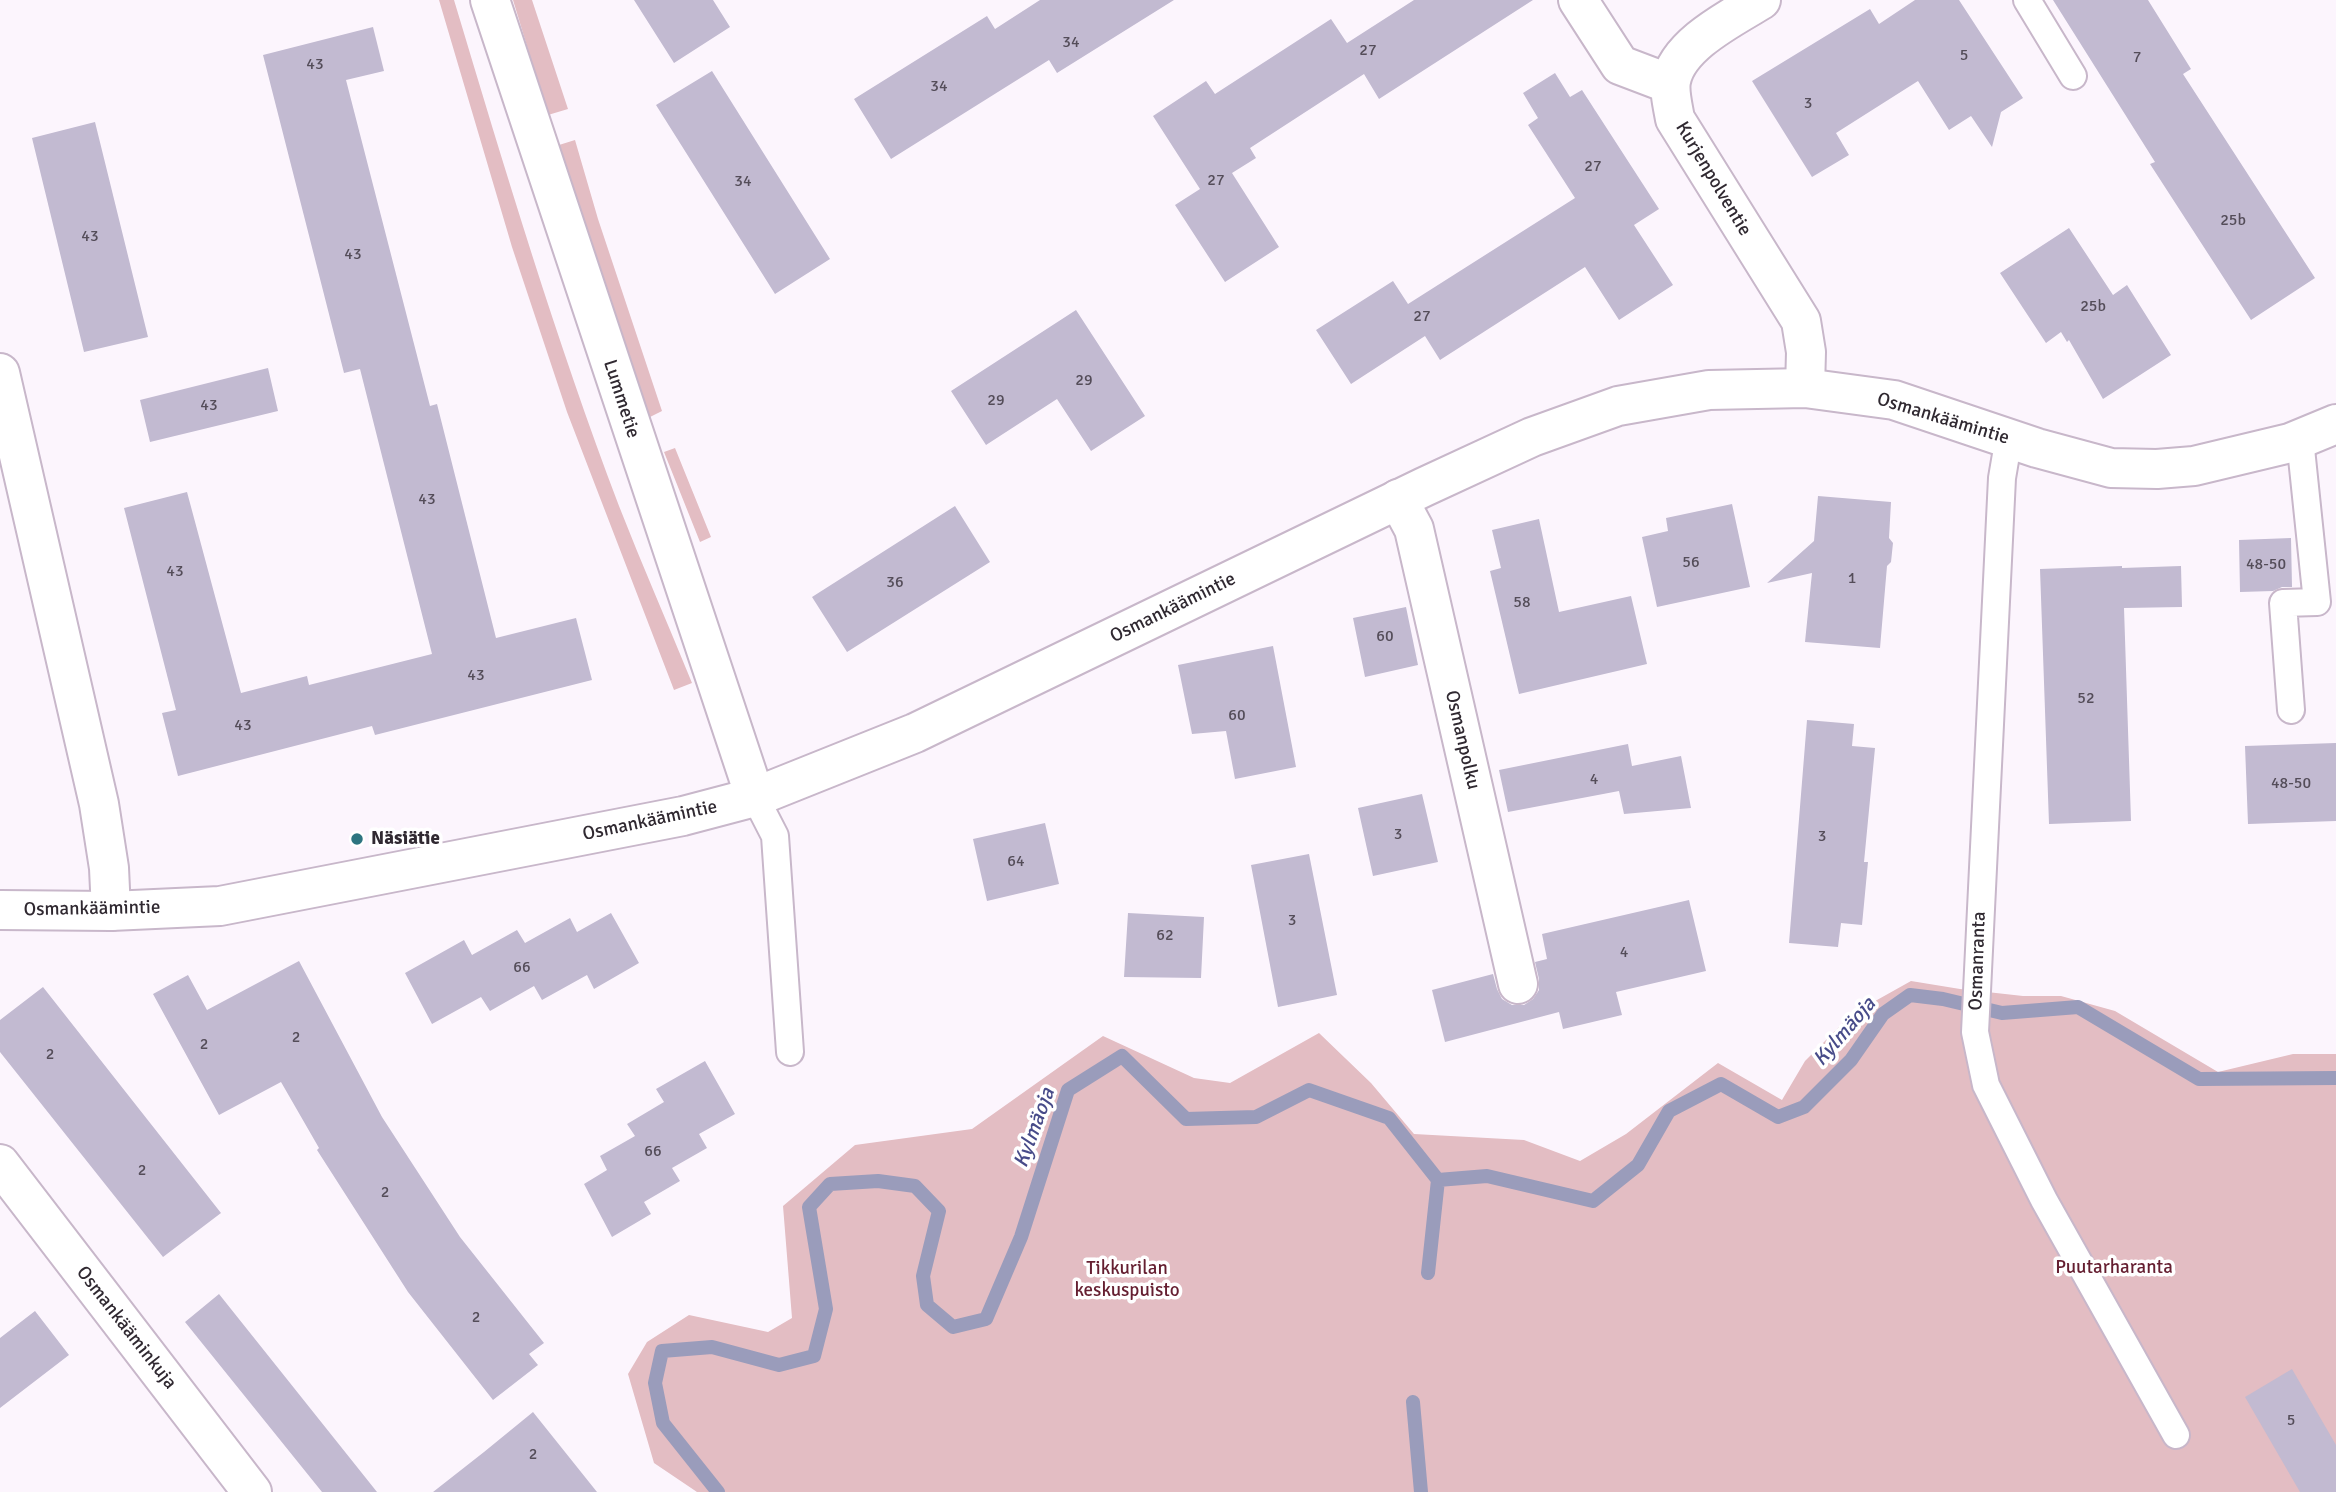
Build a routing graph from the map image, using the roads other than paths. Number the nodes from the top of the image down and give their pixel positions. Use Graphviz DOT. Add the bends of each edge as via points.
graph roads {
  1 [pos="490,0"];
  2 [pos="1578,0"];
  3 [pos="1761,0"];
  4 [pos="2027,0"];
  5 [pos="2073,76"];
  6 [pos="1670,84"];
  7 [pos="0,373"];
  8 [pos="1805,388"];
  9 [pos="2336,424"];
  10 [pos="2009,438"];
  11 [pos="2300,439"];
  12 [pos="1398,499"];
  13 [pos="2291,710"];
  14 [pos="755,797"];
  15 [pos="0,910"];
  16 [pos="111,911"];
  17 [pos="1518,984"];
  18 [pos="790,1052"];
  19 [pos="0,1164"];
  20 [pos="2176,1435"];
  21 [pos="252,1492"];
  1 -- 14 [label="street, Lummetie"];
  2 -- 6 [label="street" via="1620,65"];
  3 -- 6 [label="street" via="1707,34 1676,65"];
  4 -- 5 [label="lane"];
  6 -- 8 [label="street, Kurjenpolventie" via="1675,118 1801,321"];
  7 -- 16 [label="street" via="99,804"];
  8 -- 10 [label="street, Osmankäämintie" via="1894,400"];
  8 -- 12 [label="street, Osmankäämintie" via="1709,390 1618,406 1532,436"];
  9 -- 11 [label="street, Osmankäämintie"];
  10 -- 11 [label="street, Osmankäämintie" via="2111,468 2157,470 2194,466"];
  10 -- 20 [label="lane, Osmanranta" via="2002,478 1975,1031 1986,1085 2044,1200"];
  11 -- 13 [label="lane" via="2317,601 2283,603"];
  12 -- 14 [label="street, Osmankäämintie" via="915,733"];
  12 -- 17 [label="street, Osmanpolku" via="1414,529"];
  14 -- 16 [label="street, Osmankäämintie" via="683,816 220,906"];
  14 -- 18 [label="lane" via="775,835"];
  15 -- 16 [label="street, Osmankäämintie"];
  19 -- 21 [label="street, Osmankääminkuja"];
}
